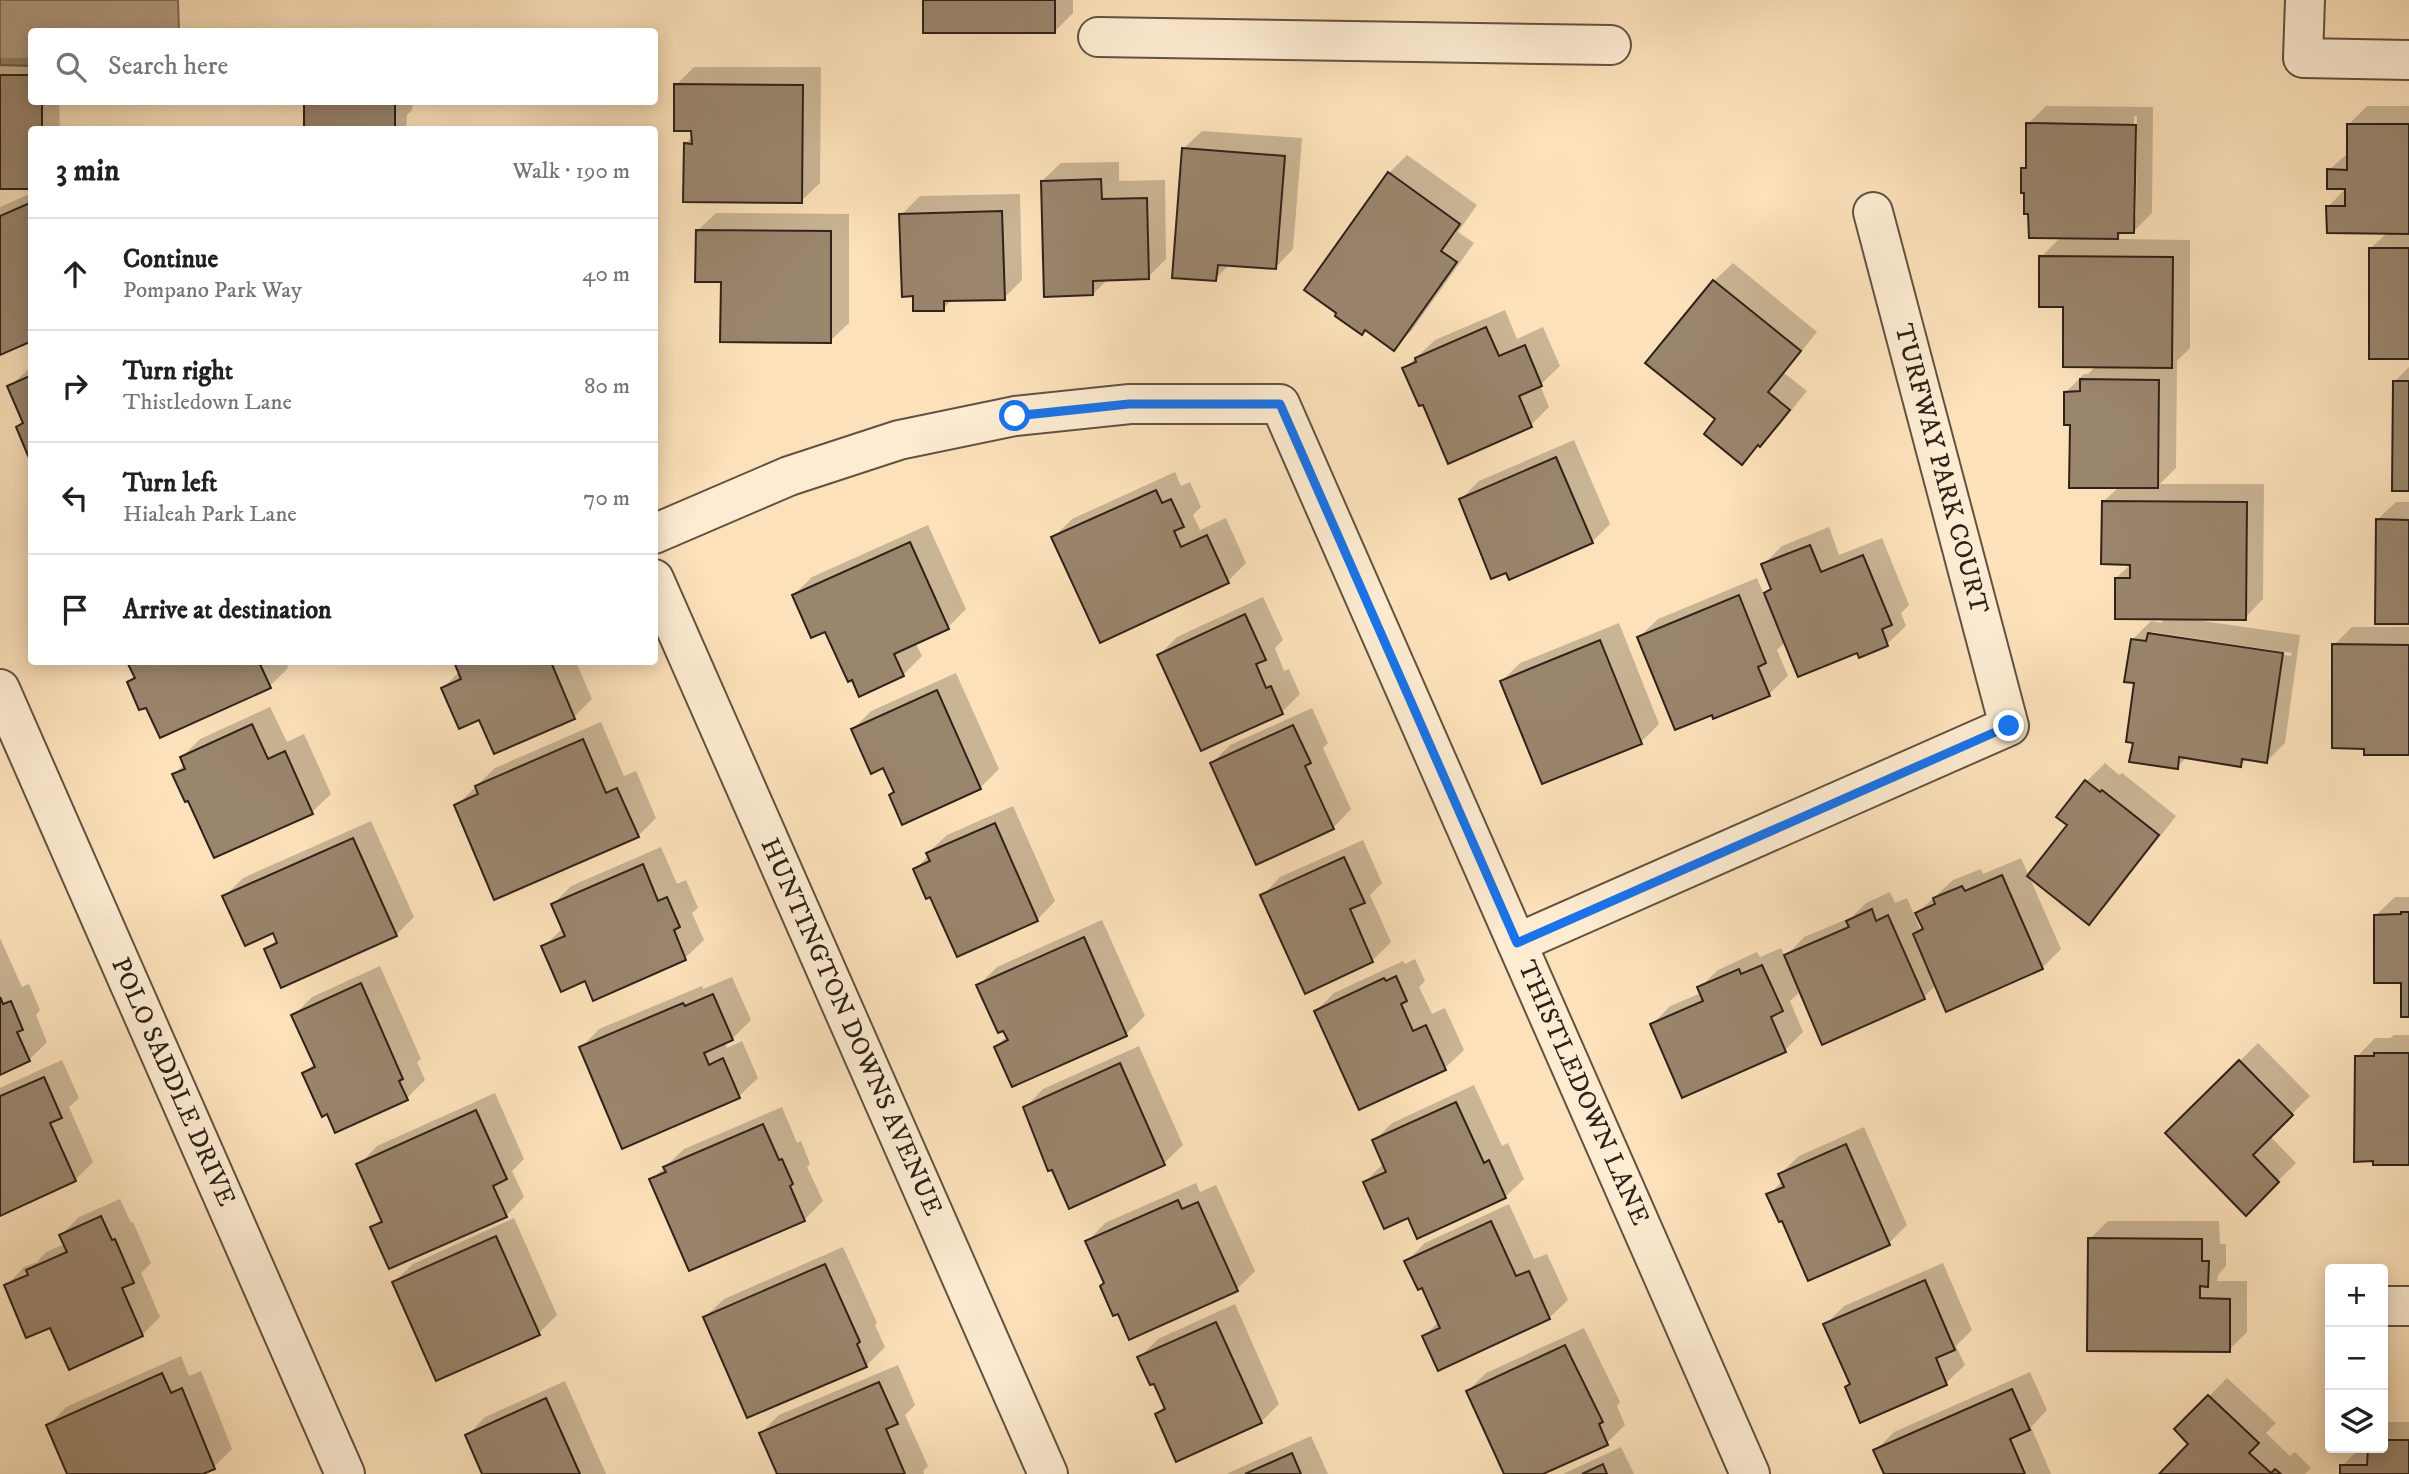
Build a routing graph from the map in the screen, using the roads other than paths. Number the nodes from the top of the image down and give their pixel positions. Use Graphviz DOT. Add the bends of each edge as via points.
graph roads {
  1 [pos="2305,0"];
  2 [pos="1098,37"];
  3 [pos="1611,45"];
  4 [pos="2409,60"];
  5 [pos="1873,212"];
  6 [pos="658,532"];
  7 [pos="658,588"];
  8 [pos="0,689"];
  9 [pos="1517,943"];
  10 [pos="2388,1306"];
  11 [pos="2409,1306"];
  12 [pos="345,1474"];
  13 [pos="1048,1474"];
  14 [pos="1750,1474"];
  1 -- 4 [label="street" via="2303,58"];
  2 -- 3 [label="street"];
  5 -- 9 [label="street, TURFWAY PARK COURT" via="2009,726"];
  6 -- 9 [label="street, THISTLEDOWN LANE" via="789,476 899,440 1015,416 1129,404 1280,404"];
  7 -- 13 [label="street, HUNTINGTON DOWNS AVENUE"];
  8 -- 12 [label="street, POLO SADDLE DRIVE"];
  9 -- 14 [label="street, THISTLEDOWN LANE"];
  10 -- 11 [label="street"];
}
